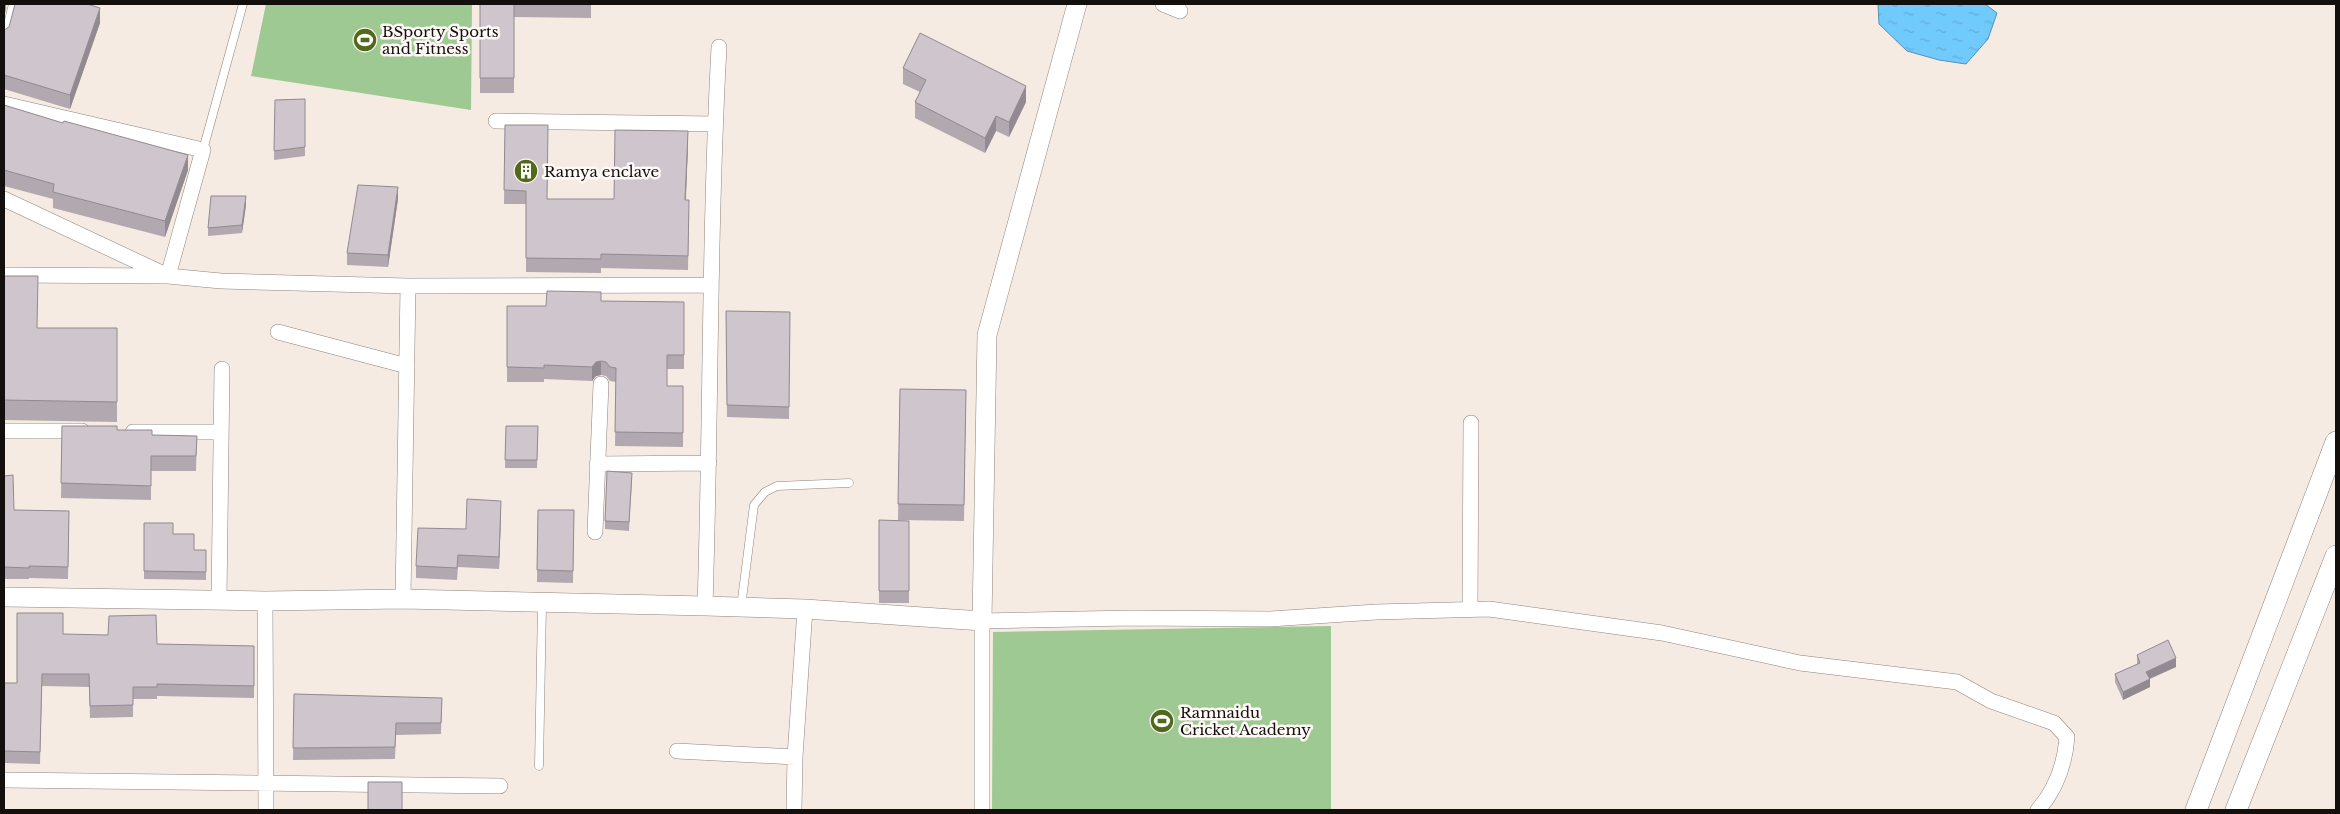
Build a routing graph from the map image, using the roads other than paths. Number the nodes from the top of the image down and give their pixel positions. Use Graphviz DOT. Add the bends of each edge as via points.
graph roads {
  1 [pos="13,4"];
  2 [pos="243,4"];
  3 [pos="1077,4"];
  4 [pos="1163,4"];
  5 [pos="1180,12"];
  6 [pos="4,40"];
  7 [pos="719,47"];
  8 [pos="4,104"];
  9 [pos="496,121"];
  10 [pos="714,124"];
  11 [pos="203,150"];
  12 [pos="4,199"];
  13 [pos="4,275"];
  14 [pos="168,276"];
  15 [pos="710,285"];
  16 [pos="408,286"];
  17 [pos="278,332"];
  18 [pos="407,366"];
  19 [pos="222,369"];
  20 [pos="601,384"];
  21 [pos="1471,423"];
  22 [pos="4,431"];
  23 [pos="92,431"];
  24 [pos="122,432"];
  25 [pos="221,432"];
  26 [pos="2336,442"];
  27 [pos="709,463"];
  28 [pos="598,464"];
  29 [pos="849,483"];
  30 [pos="595,532"];
  31 [pos="2336,556"];
  32 [pos="4,596"];
  33 [pos="403,599"];
  34 [pos="219,600"];
  35 [pos="265,601"];
  36 [pos="542,604"];
  37 [pos="705,606"];
  38 [pos="741,607"];
  39 [pos="805,609"];
  40 [pos="1470,609"];
  41 [pos="982,621"];
  42 [pos="677,751"];
  43 [pos="795,757"];
  44 [pos="539,766"];
  45 [pos="4,780"];
  46 [pos="267,782"];
  47 [pos="500,786"];
  48 [pos="266,810"];
  49 [pos="794,810"];
  50 [pos="982,810"];
  51 [pos="2038,810"];
  52 [pos="2196,810"];
  53 [pos="2236,810"];
  1 -- 6 [label="lane"];
  2 -- 11 [label="lane"];
  3 -- 41 [label="street" via="987,335"];
  4 -- 5 [label="street"];
  7 -- 10 [label="street"];
  8 -- 11 [label="street"];
  9 -- 10 [label="street"];
  10 -- 15 [label="street"];
  11 -- 14 [label="street"];
  12 -- 14 [label="street"];
  13 -- 14 [label="street"];
  14 -- 16 [label="street" via="221,281"];
  15 -- 16 [label="street"];
  15 -- 27 [label="street"];
  16 -- 18 [label="street"];
  17 -- 18 [label="street"];
  18 -- 33 [label="street"];
  19 -- 25 [label="street"];
  20 -- 28 [label="street"];
  21 -- 40 [label="street"];
  22 -- 23 [label="street"];
  24 -- 25 [label="street"];
  25 -- 34 [label="street"];
  26 -- 52 [label="main road"];
  27 -- 28 [label="street"];
  27 -- 37 [label="street"];
  28 -- 30 [label="street"];
  29 -- 38 [label="lane" via="777,486 765,492 754,505"];
  31 -- 53 [label="main road"];
  32 -- 34 [label="street"];
  33 -- 35 [label="street"];
  33 -- 36 [label="street"];
  34 -- 35 [label="street"];
  35 -- 46 [label="street"];
  36 -- 37 [label="street"];
  36 -- 44 [label="lane"];
  37 -- 38 [label="street"];
  38 -- 39 [label="street"];
  39 -- 41 [label="street"];
  39 -- 43 [label="street"];
  40 -- 41 [label="street" via="1270,619"];
  40 -- 51 [label="street" via="1653,632 1800,663 1957,682 1991,700 2054,723 2068,737 2066,759 2050,797"];
  41 -- 50 [label="street"];
  42 -- 43 [label="street"];
  43 -- 49 [label="street"];
  45 -- 46 [label="street"];
  46 -- 47 [label="street"];
  46 -- 48 [label="street"];
}
